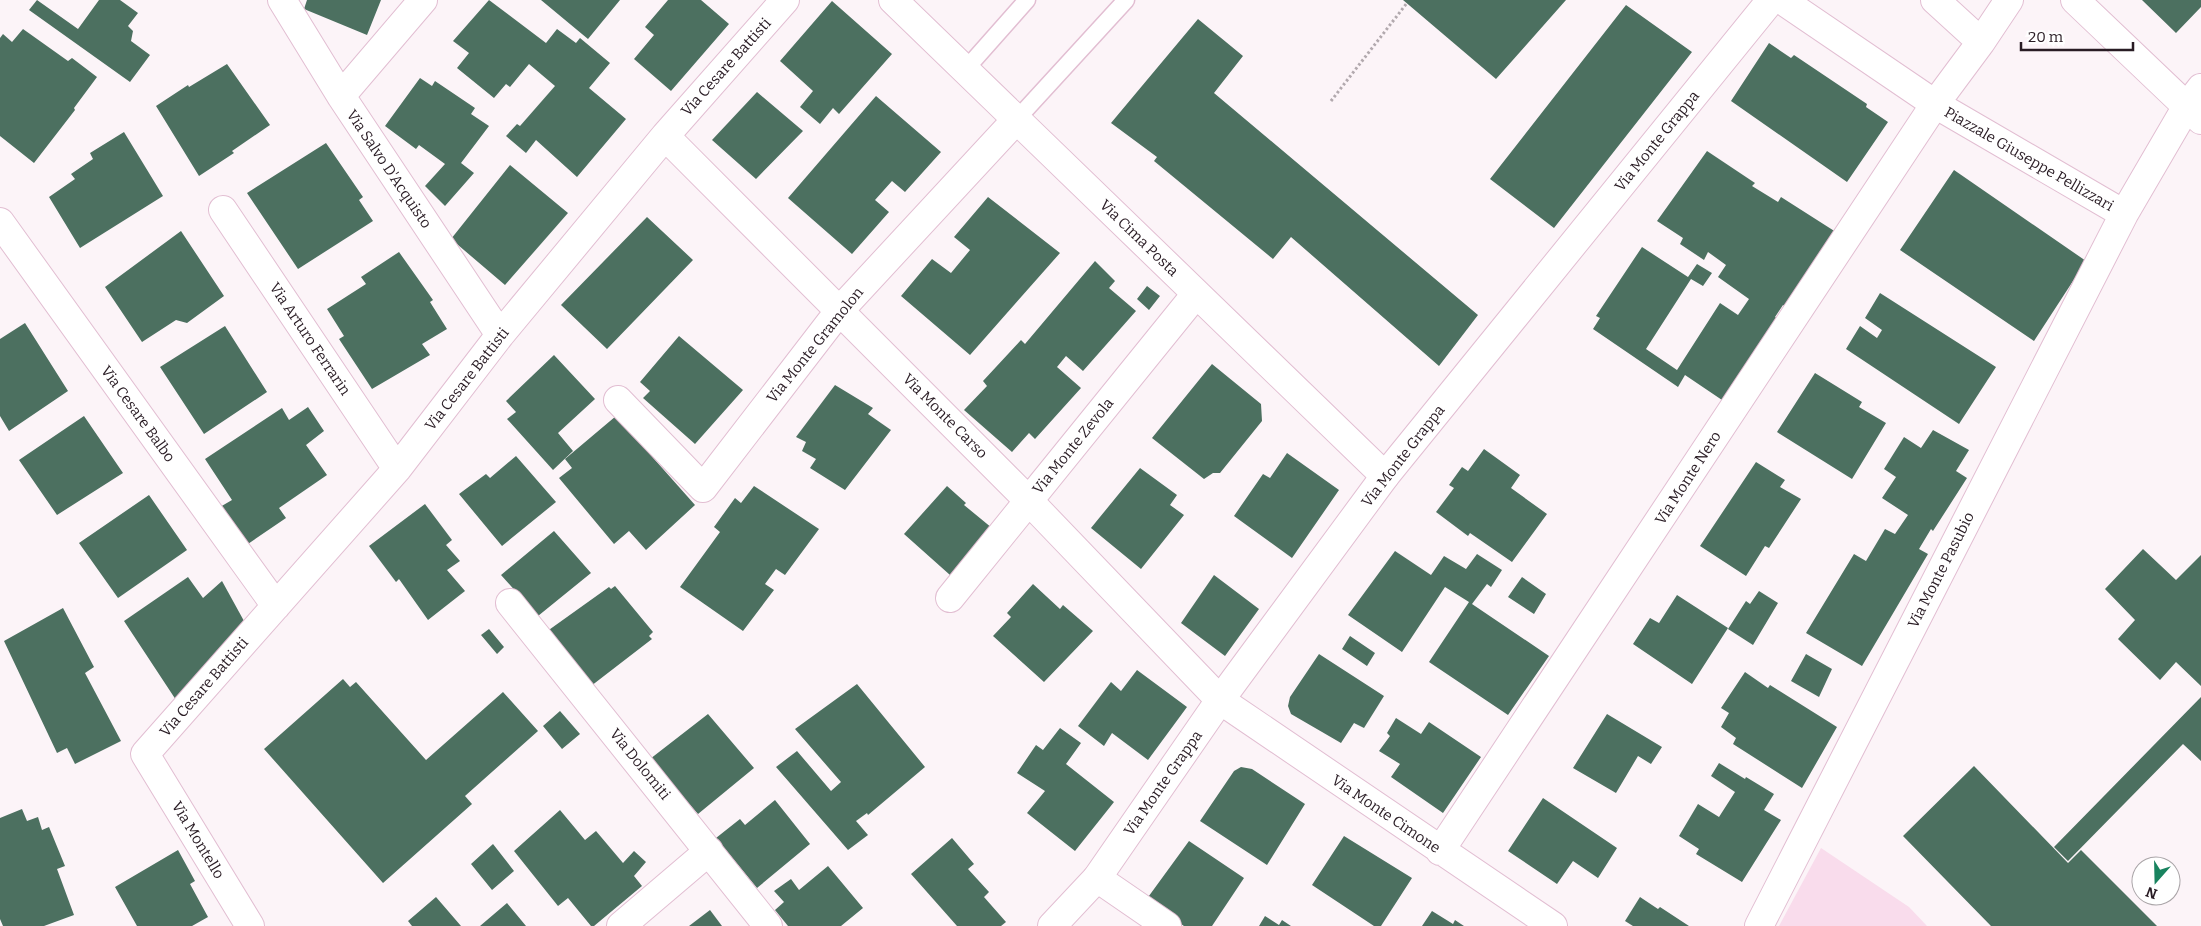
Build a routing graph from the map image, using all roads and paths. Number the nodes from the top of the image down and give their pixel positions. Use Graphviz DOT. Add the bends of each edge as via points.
graph roads {
  1 [pos="282,0"];
  2 [pos="423,0"];
  3 [pos="785,0"];
  4 [pos="893,0"];
  5 [pos="1027,0"];
  6 [pos="1126,0"];
  7 [pos="1771,0"];
  8 [pos="1782,0"];
  9 [pos="1935,0"];
  10 [pos="2009,0"];
  11 [pos="2075,0"];
  12 [pos="1407,3"];
  13 [pos="1981,42"];
  14 [pos="965,70"];
  15 [pos="340,96"];
  16 [pos="1331,101"];
  17 [pos="1935,104"];
  18 [pos="2196,104"];
  19 [pos="1016,120"];
  20 [pos="665,136"];
  21 [pos="223,210"];
  22 [pos="2124,214"];
  23 [pos="0,222"];
  24 [pos="1196,294"];
  25 [pos="840,310"];
  26 [pos="500,335"];
  27 [pos="618,400"];
  28 [pos="397,469"];
  29 [pos="1385,476"];
  30 [pos="1029,501"];
  31 [pos="950,598"];
  32 [pos="510,603"];
  33 [pos="276,606"];
  34 [pos="1220,700"];
  35 [pos="145,754"];
  36 [pos="709,851"];
  37 [pos="1440,851"];
  38 [pos="1097,878"];
  39 [pos="250,926"];
  40 [pos="621,926"];
  41 [pos="768,926"];
  42 [pos="1052,926"];
  43 [pos="1167,926"];
  44 [pos="1553,926"];
  45 [pos="1758,926"];
  1 -- 15 [label="street, Via Salvo D'Acquisto"];
  2 -- 15 [label="street"];
  3 -- 20 [label="street, Via Cesare Battisti"];
  4 -- 14 [label="street, Via Cima Posta"];
  5 -- 14 [label="lane"];
  6 -- 19 [label="lane"];
  7 -- 29 [label="street, Via Monte Grappa"];
  8 -- 17 [label="street, Piazzale Giuseppe Pellizzari"];
  9 -- 13 [label="street"];
  10 -- 13 [label="street, Piazzale Giuseppe Pellizzari"];
  11 -- 18 [label="street"];
  12 -- 16 [label="path"];
  13 -- 17 [label="street, Piazzale Giuseppe Pellizzari"];
  14 -- 19 [label="street, Via Cima Posta"];
  15 -- 26 [label="street, Via Salvo D'Acquisto"];
  17 -- 22 [label="street, Piazzale Giuseppe Pellizzari"];
  17 -- 37 [label="street, Via Monte Nero"];
  18 -- 22 [label="street, Via Monte Pasubio"];
  19 -- 24 [label="street, Via Cima Posta"];
  19 -- 25 [label="street, Via Monte Gramolon"];
  20 -- 25 [label="street, Via Monte Carso"];
  20 -- 26 [label="street, Via Cesare Battisti"];
  21 -- 28 [label="street, Via Arturo Ferrarin"];
  22 -- 45 [label="street, Via Monte Pasubio"];
  23 -- 33 [label="street, Via Cesare Balbo"];
  24 -- 29 [label="street, Via Cima Posta"];
  24 -- 30 [label="street, Via Monte Zevola"];
  25 -- 27 [label="street, Via Monte Gramolon" via="703,488"];
  25 -- 30 [label="street, Via Monte Carso"];
  26 -- 28 [label="street, Via Cesare Battisti"];
  28 -- 33 [label="street, Via Cesare Battisti"];
  29 -- 34 [label="street, Via Monte Grappa"];
  30 -- 31 [label="street, Via Monte Zevola"];
  30 -- 34 [label="street, Via Monte Carso"];
  32 -- 36 [label="street, Via Dolomiti"];
  33 -- 35 [label="street, Via Cesare Battisti"];
  34 -- 37 [label="street, Via Monte Cimone"];
  34 -- 38 [label="street, Via Monte Grappa"];
  35 -- 39 [label="street, Via Montello"];
  36 -- 40 [label="street"];
  36 -- 41 [label="street, Via Dolomiti"];
  37 -- 44 [label="street, Via Monte Cimone"];
  38 -- 42 [label="street, Via Monte Grappa"];
  38 -- 43 [label="street"];
}
